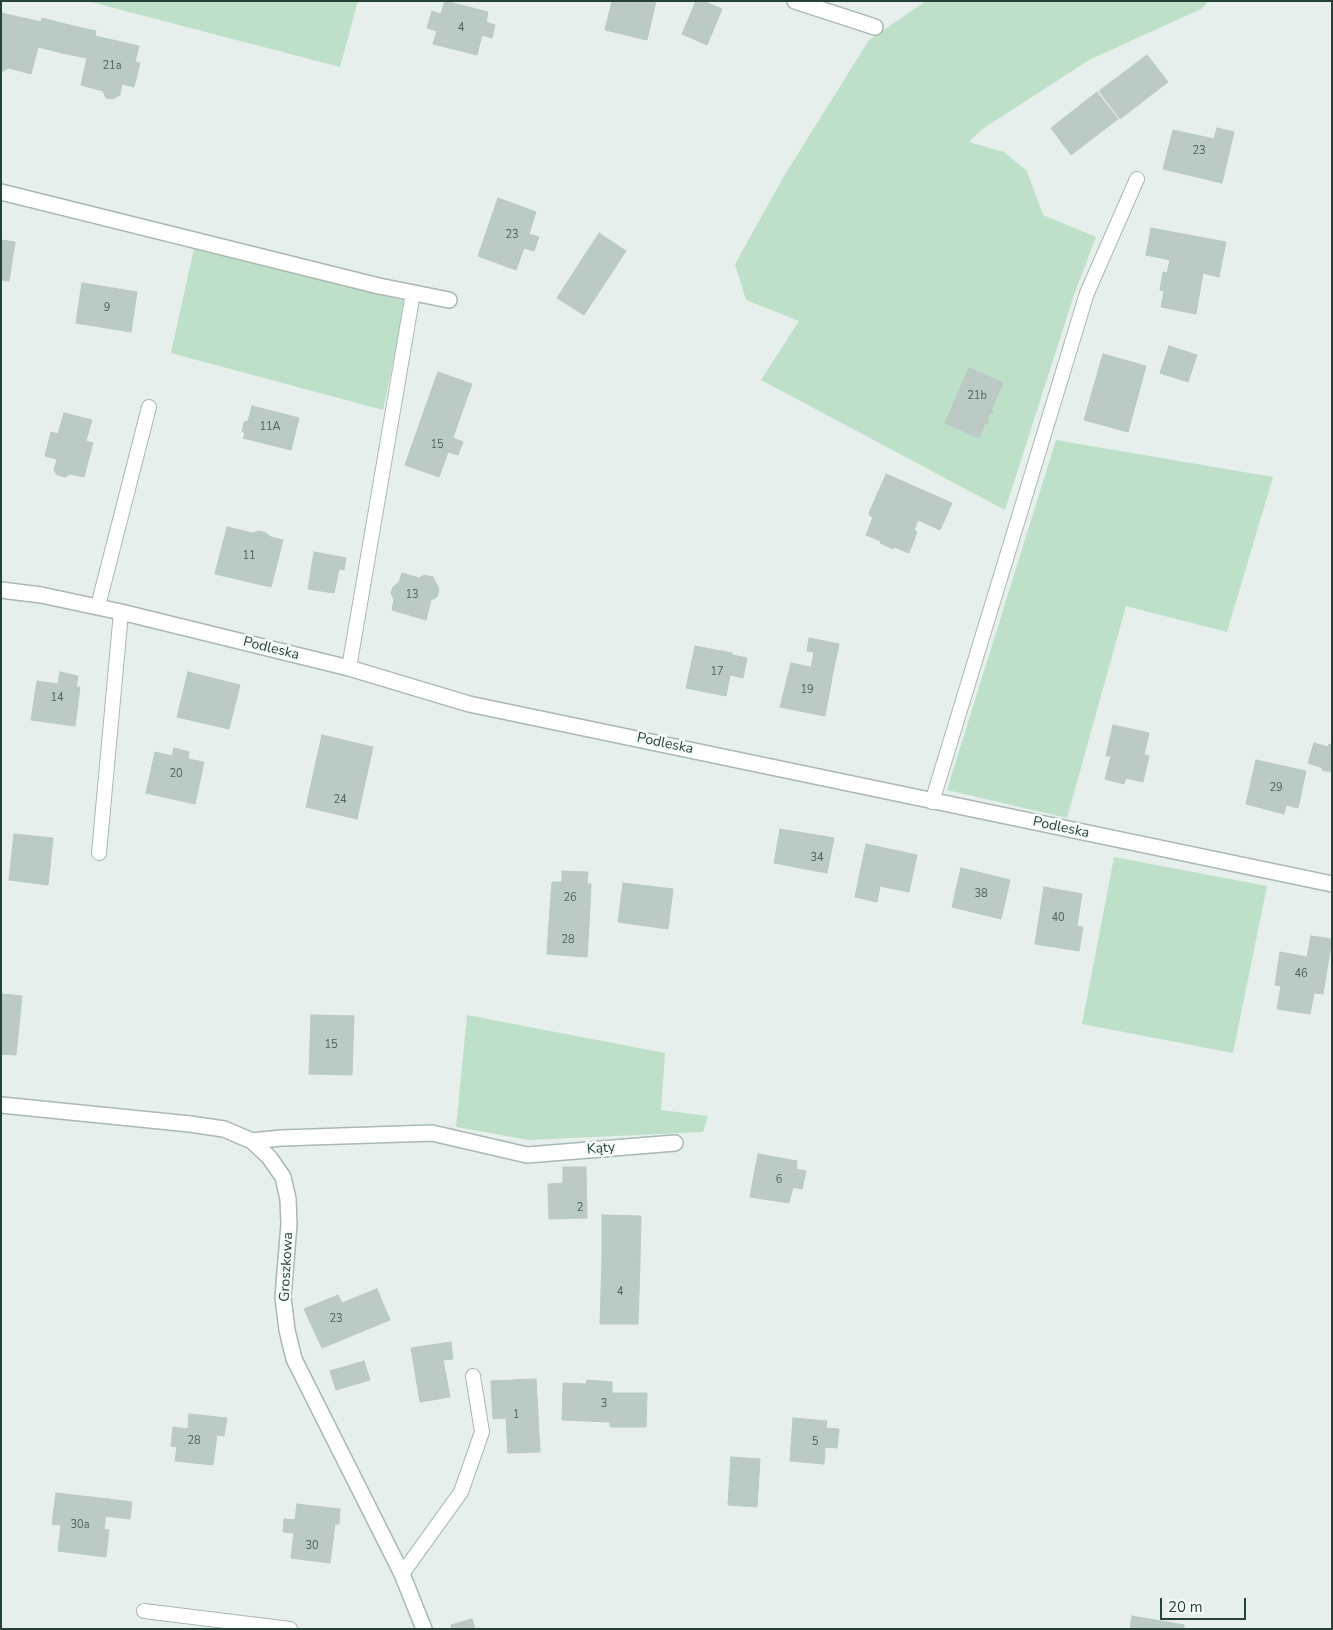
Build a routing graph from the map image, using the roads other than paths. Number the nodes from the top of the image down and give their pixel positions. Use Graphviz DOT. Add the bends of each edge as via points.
graph roads {
  1 [pos="795,1"];
  2 [pos="875,27"];
  3 [pos="1137,179"];
  4 [pos="1,192"];
  5 [pos="413,293"];
  6 [pos="448,300"];
  7 [pos="149,407"];
  8 [pos="1,590"];
  9 [pos="98,606"];
  10 [pos="121,612"];
  11 [pos="349,668"];
  12 [pos="932,802"];
  13 [pos="98,853"];
  14 [pos="1332,884"];
  15 [pos="1,1104"];
  16 [pos="252,1141"];
  17 [pos="675,1142"];
  18 [pos="473,1376"];
  19 [pos="402,1574"];
  20 [pos="144,1611"];
  21 [pos="290,1629"];
  22 [pos="424,1629"];
  1 -- 2 [label="street"];
  3 -- 12 [label="lane" via="1087,293"];
  4 -- 5 [label="street"];
  5 -- 6 [label="street"];
  5 -- 11 [label="lane"];
  7 -- 9 [label="lane"];
  8 -- 9 [label="street, Podleska"];
  9 -- 10 [label="street, Podleska"];
  10 -- 11 [label="street, Podleska"];
  10 -- 13 [label="lane"];
  11 -- 12 [label="street, Podleska" via="469,704"];
  12 -- 14 [label="street, Podleska"];
  15 -- 16 [label="street, Groszkowa" via="224,1129"];
  16 -- 17 [label="street, Kąty" via="432,1133 527,1155"];
  16 -- 19 [label="street, Groszkowa" via="269,1157 282,1177 288,1199 283,1297 294,1359"];
  18 -- 19 [label="lane" via="482,1432 461,1492"];
  19 -- 22 [label="street, Groszkowa"];
  20 -- 21 [label="lane"];
}
